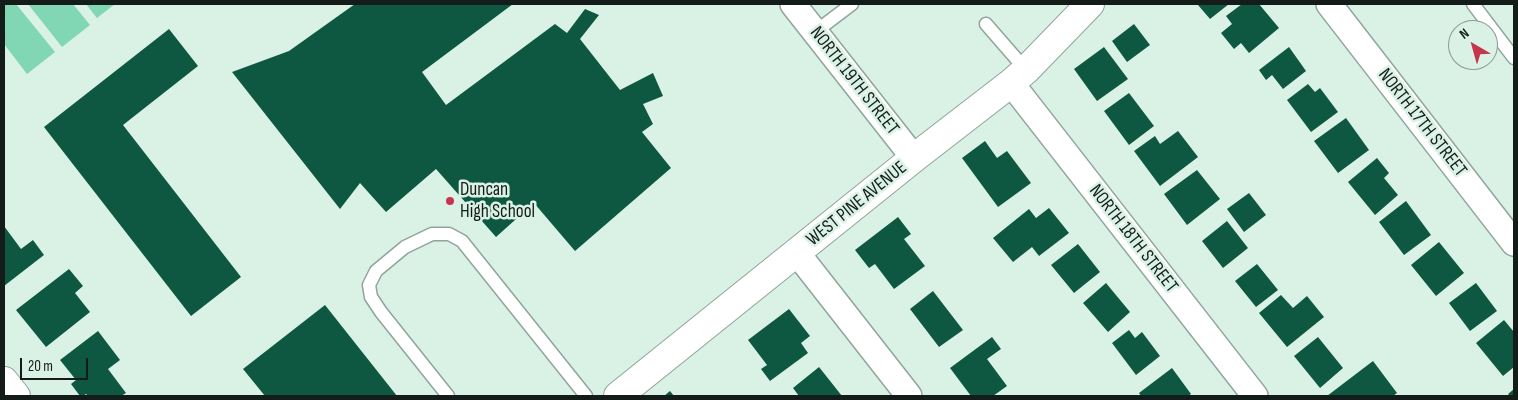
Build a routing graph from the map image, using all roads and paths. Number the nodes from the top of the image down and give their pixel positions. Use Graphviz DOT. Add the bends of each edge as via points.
graph roads {
  1 [pos="793,4"];
  2 [pos="852,4"];
  3 [pos="1090,4"];
  4 [pos="1329,4"];
  5 [pos="1473,4"];
  6 [pos="986,24"];
  7 [pos="815,32"];
  8 [pos="1514,58"];
  9 [pos="1018,76"];
  10 [pos="914,158"];
  11 [pos="1514,243"];
  12 [pos="797,253"];
  13 [pos="4,381"];
  14 [pos="16,396"];
  15 [pos="448,396"];
  16 [pos="586,396"];
  17 [pos="618,396"];
  18 [pos="909,396"];
  19 [pos="1256,396"];
  1 -- 7 [label="street, NORTH 19TH STREET"];
  2 -- 7 [label="lane"];
  3 -- 9 [label="street, WEST PINE AVENUE"];
  4 -- 11 [label="street, NORTH 17TH STREET"];
  5 -- 8 [label="lane"];
  6 -- 9 [label="lane"];
  7 -- 10 [label="street, NORTH 19TH STREET"];
  9 -- 10 [label="street, WEST PINE AVENUE"];
  9 -- 19 [label="street, NORTH 18TH STREET"];
  10 -- 12 [label="street, WEST PINE AVENUE"];
  12 -- 17 [label="street, WEST PINE AVENUE"];
  12 -- 18 [label="street"];
  13 -- 14 [label="street"];
  15 -- 16 [label="lane" via="381,312 369,285 376,271 405,247 432,234 449,234 462,241"];
}
